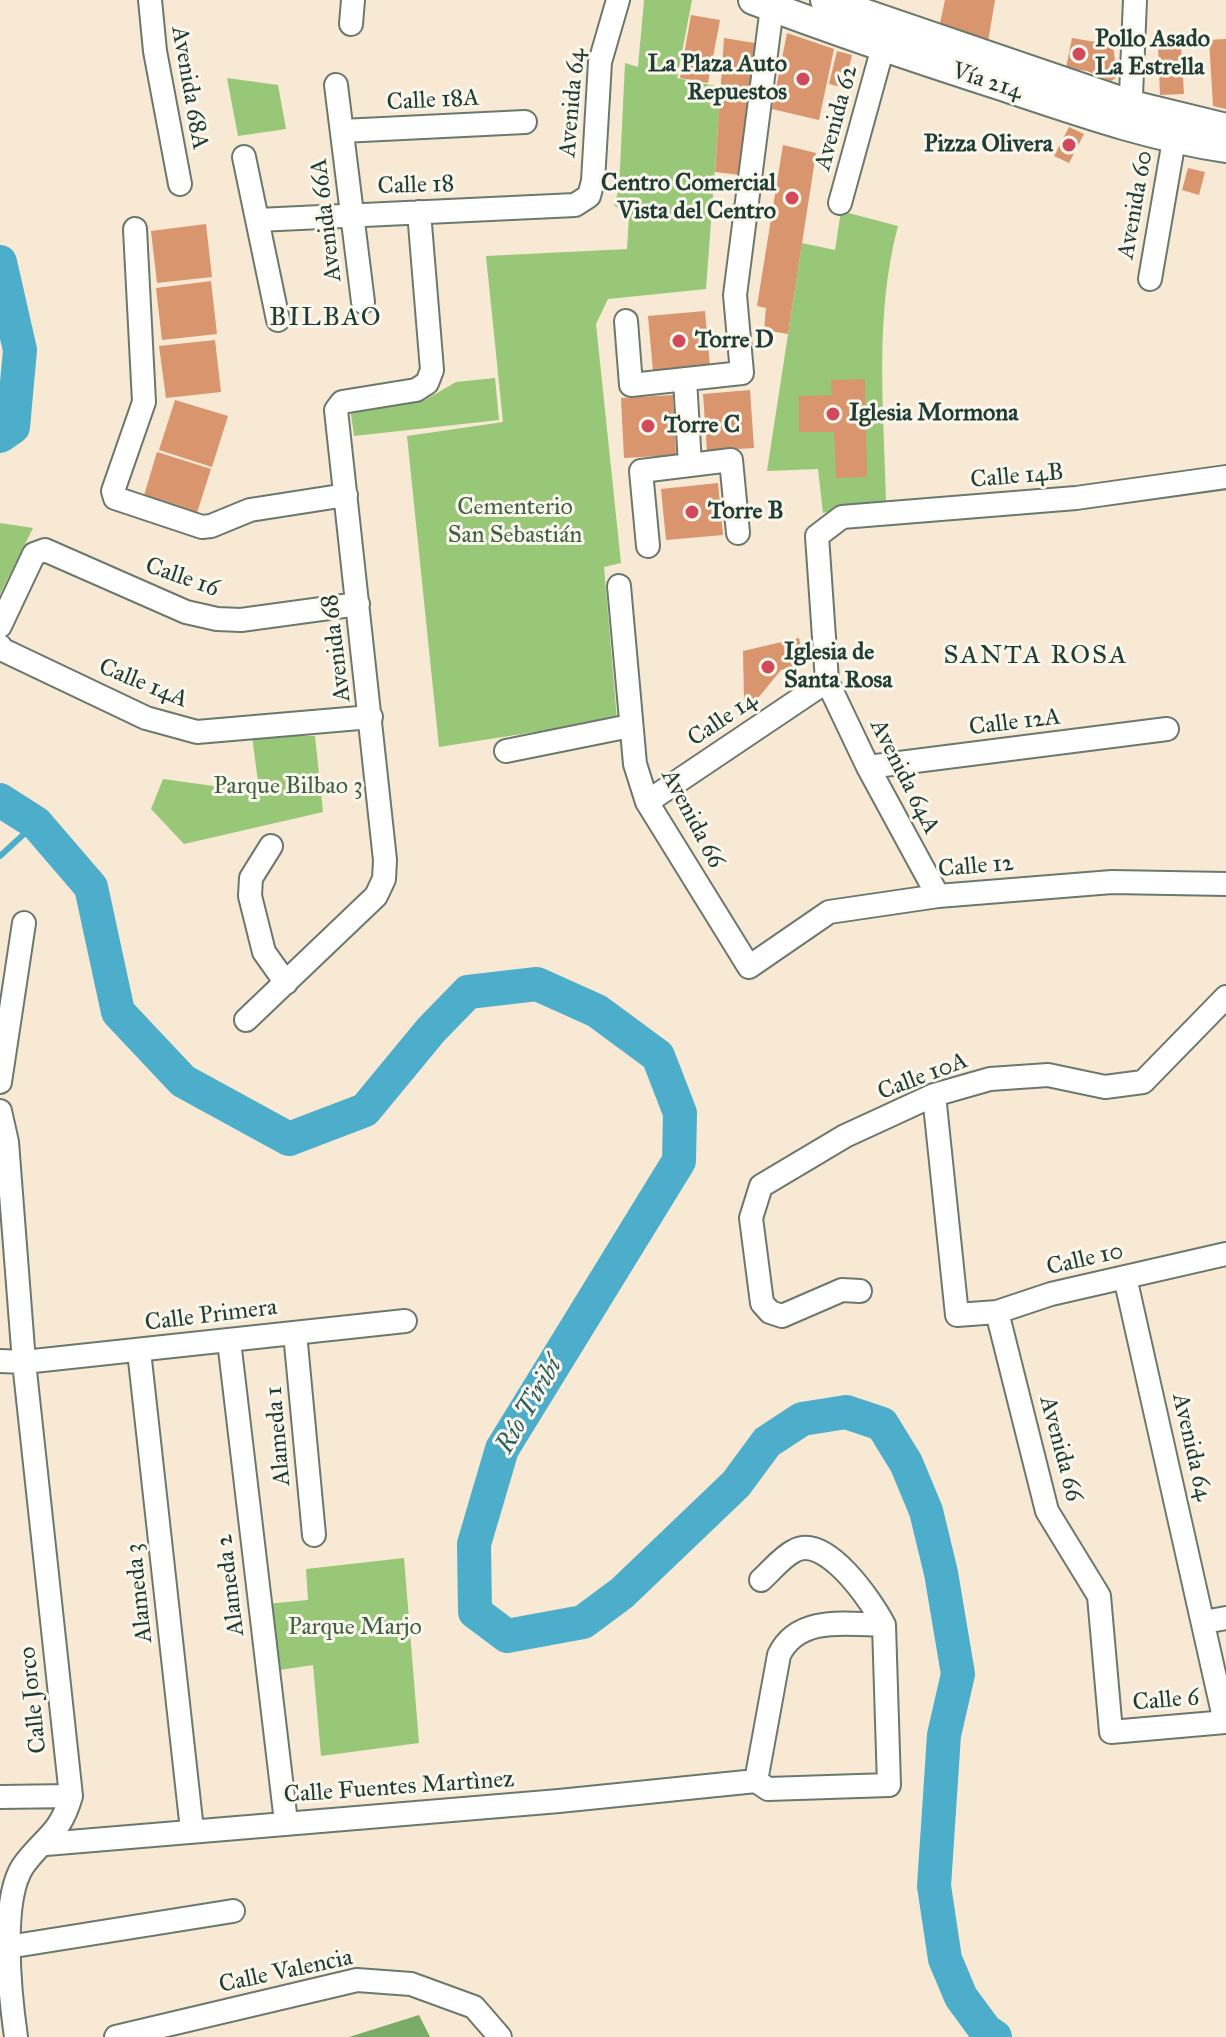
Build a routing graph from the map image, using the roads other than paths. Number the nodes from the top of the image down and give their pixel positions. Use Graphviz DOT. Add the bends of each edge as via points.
graph roads {
  1 [pos="150,0"];
  2 [pos="353,0"];
  3 [pos="618,0"];
  4 [pos="825,0"];
  5 [pos="1135,0"];
  6 [pos="763,4"];
  7 [pos="351,24"];
  8 [pos="883,47"];
  9 [pos="336,85"];
  10 [pos="1130,117"];
  11 [pos="525,122"];
  12 [pos="1226,128"];
  13 [pos="342,131"];
  14 [pos="1174,140"];
  15 [pos="1226,148"];
  16 [pos="244,157"];
  17 [pos="180,184"];
  18 [pos="840,203"];
  19 [pos="575,205"];
  20 [pos="419,212"];
  21 [pos="353,215"];
  22 [pos="258,220"];
  23 [pos="135,229"];
  24 [pos="1150,279"];
  25 [pos="363,302"];
  26 [pos="278,320"];
  27 [pos="626,321"];
  28 [pos="685,379"];
  29 [pos="690,465"];
  30 [pos="1226,477"];
  31 [pos="346,495"];
  32 [pos="738,533"];
  33 [pos="817,536"];
  34 [pos="648,546"];
  35 [pos="619,586"];
  36 [pos="358,604"];
  37 [pos="0,626"];
  38 [pos="0,646"];
  39 [pos="827,681"];
  40 [pos="371,717"];
  41 [pos="630,726"];
  42 [pos="1167,729"];
  43 [pos="506,751"];
  44 [pos="868,767"];
  45 [pos="647,802"];
  46 [pos="271,846"];
  47 [pos="1226,884"];
  48 [pos="938,896"];
  49 [pos="24,923"];
  50 [pos="749,967"];
  51 [pos="286,983"];
  52 [pos="1226,997"];
  53 [pos="246,1020"];
  54 [pos="0,1082"];
  55 [pos="934,1095"];
  56 [pos="0,1111"];
  57 [pos="1226,1254"];
  58 [pos="1125,1277"];
  59 [pos="860,1291"];
  60 [pos="997,1312"];
  61 [pos="405,1321"];
  62 [pos="295,1333"];
  63 [pos="229,1341"];
  64 [pos="139,1351"];
  65 [pos="0,1361"];
  66 [pos="24,1362"];
  67 [pos="314,1535"];
  68 [pos="761,1580"];
  69 [pos="1215,1620"];
  70 [pos="884,1625"];
  71 [pos="1226,1722"];
  72 [pos="1111,1732"];
  73 [pos="756,1781"];
  74 [pos="71,1796"];
  75 [pos="0,1797"];
  76 [pos="286,1822"];
  77 [pos="192,1830"];
  78 [pos="46,1844"];
  79 [pos="233,1911"];
  80 [pos="5,1961"];
  81 [pos="16,2037"];
  82 [pos="116,2037"];
  83 [pos="500,2037"];
  1 -- 17 [label="street, Avenida 68A"];
  2 -- 7 [label="street"];
  3 -- 19 [label="street, Avenida 64" via="600,62 593,181 589,196"];
  4 -- 10 [label="main road, Vía 214"];
  5 -- 10 [label="street"];
  6 -- 8 [label="main road, Vía 214"];
  6 -- 28 [label="street" via="735,295 742,373"];
  8 -- 10 [label="main road, Vía 214"];
  8 -- 18 [label="street, Avenida 62"];
  9 -- 13 [label="street, Avenida 66A"];
  10 -- 12 [label="main road, Vía 214"];
  10 -- 14 [label="main road, Vía 214"];
  11 -- 13 [label="street, Calle 18A"];
  13 -- 21 [label="street, Avenida 66A"];
  14 -- 15 [label="main road, Vía 214"];
  14 -- 24 [label="street, Avenida 60"];
  16 -- 22 [label="street"];
  19 -- 20 [label="street, Calle 18"];
  20 -- 21 [label="street, Calle 18"];
  20 -- 31 [label="street, Avenida 68" via="432,370 427,383 416,390 342,402 336,410"];
  21 -- 22 [label="street, Calle 18"];
  21 -- 25 [label="street, Avenida 66A"];
  22 -- 26 [label="street"];
  23 -- 31 [label="street" via="144,402 115,498 202,527 250,510"];
  27 -- 28 [label="street" via="631,385"];
  28 -- 29 [label="street"];
  29 -- 32 [label="street" via="731,460"];
  29 -- 34 [label="street" via="641,471"];
  30 -- 33 [label="street, Calle 14B" via="1076,498 842,517"];
  31 -- 36 [label="street, Avenida 68"];
  33 -- 39 [label="street, Avenida 64A"];
  35 -- 41 [label="street, Avenida 66"];
  36 -- 37 [label="street, Calle 16" via="217,619 186,612 45,550 34,554"];
  36 -- 40 [label="street, Avenida 68"];
  38 -- 40 [label="street, Calle 14A" via="177,729 222,732"];
  39 -- 44 [label="street, Avenida 64A"];
  39 -- 45 [label="street, Calle 14"];
  40 -- 51 [label="street, Avenida 68" via="384,879 376,896"];
  41 -- 43 [label="street"];
  41 -- 45 [label="street, Avenida 66"];
  42 -- 44 [label="street, Calle 12A"];
  44 -- 48 [label="street, Avenida 64A"];
  45 -- 50 [label="street, Avenida 66"];
  46 -- 51 [label="street" via="249,887 264,952"];
  47 -- 48 [label="street, Calle 12" via="1112,882"];
  48 -- 50 [label="street, Calle 12" via="829,912"];
  49 -- 54 [label="street"];
  51 -- 53 [label="street"];
  52 -- 55 [label="street, Calle 10A" via="1143,1082 1105,1087 1048,1075 990,1079"];
  55 -- 59 [label="street, Calle 10A" via="845,1136 761,1186 751,1218 762,1303 770,1312 782,1316 842,1290"];
  55 -- 60 [label="street, Calle 10" via="957,1315"];
  56 -- 66 [label="street, Calle Jorco" via="7,1142"];
  57 -- 58 [label="street, Calle 10"];
  58 -- 60 [label="street, Calle 10"];
  58 -- 69 [label="street, Avenida 64"];
  60 -- 72 [label="street, Avenida 66" via="1047,1511 1099,1596"];
  61 -- 62 [label="street, Calle Primera"];
  62 -- 63 [label="street, Calle Primera"];
  62 -- 67 [label="street, Alameda 1"];
  63 -- 64 [label="street, Calle Primera"];
  63 -- 76 [label="street, Alameda 2"];
  64 -- 66 [label="street, Calle Primera"];
  64 -- 77 [label="street, Alameda 3"];
  65 -- 66 [label="street"];
  66 -- 74 [label="street, Calle Jorco"];
  68 -- 70 [label="street" via="796,1550 809,1549 837,1561"];
  69 -- 71 [label="street, Avenida 64"];
  70 -- 73 [label="street" via="820,1623 786,1642 779,1655"];
  70 -- 73 [label="street, Calle Fuentes Martìnez" via="889,1785 768,1789"];
  71 -- 72 [label="street, Calle 6"];
  73 -- 76 [label="street, Calle Fuentes Martìnez"];
  74 -- 75 [label="street"];
  74 -- 78 [label="street" via="65,1818"];
  76 -- 77 [label="street, Calle Fuentes Martìnez"];
  77 -- 78 [label="street, Calle Fuentes Martìnez"];
  78 -- 80 [label="street" via="12,1885"];
  79 -- 80 [label="street"];
  80 -- 81 [label="street"];
  82 -- 83 [label="street, Calle Valencia" via="357,1980 411,1984 474,2007"];
}
